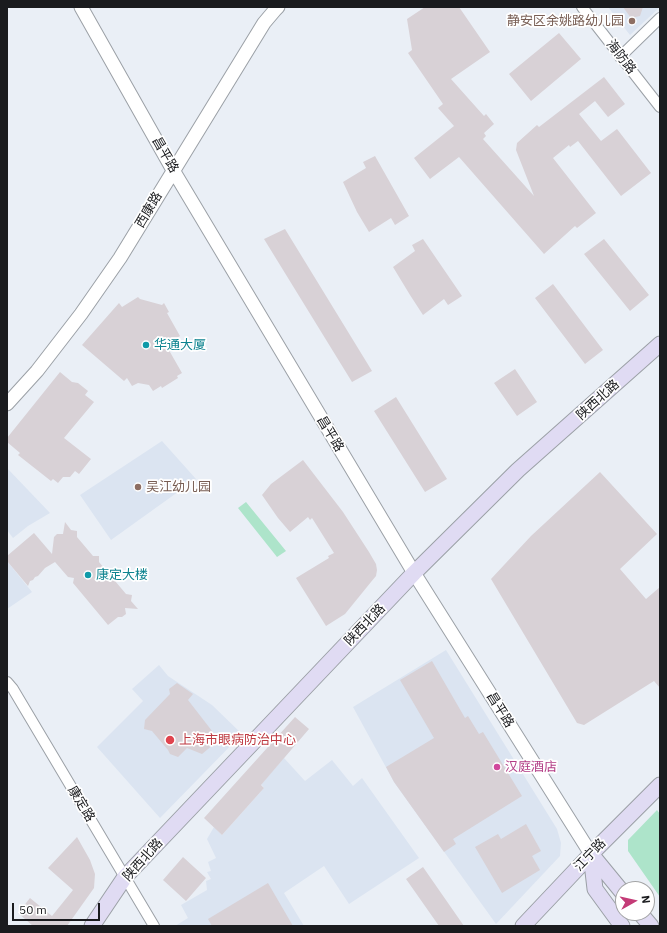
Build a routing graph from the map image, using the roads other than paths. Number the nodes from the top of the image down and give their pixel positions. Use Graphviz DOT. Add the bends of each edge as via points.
graph roads {
  1 [pos="81,7"];
  2 [pos="582,7"];
  3 [pos="276,8"];
  4 [pos="660,18"];
  5 [pos="620,57"];
  6 [pos="660,108"];
  7 [pos="173,170"];
  8 [pos="660,344"];
  9 [pos="7,404"];
  10 [pos="414,573"];
  11 [pos="7,682"];
  12 [pos="660,785"];
  13 [pos="590,854"];
  14 [pos="125,877"];
  15 [pos="615,884"];
  16 [pos="92,926"];
  17 [pos="154,926"];
  18 [pos="523,926"];
  19 [pos="622,926"];
  1 -- 7 [label="street, 昌平路"];
  2 -- 5 [label="street, 海防路"];
  3 -- 7 [label="street, 西康路" via="264,23"];
  4 -- 5 [label="street"];
  5 -- 6 [label="street, 海防路"];
  7 -- 9 [label="street, 西康路" via="120,258 81,314 37,371"];
  7 -- 10 [label="street, 昌平路"];
  8 -- 10 [label="main road, 陕西北路" via="518,470"];
  10 -- 13 [label="street, 昌平路"];
  10 -- 14 [label="main road, 陕西北路"];
  11 -- 14 [label="street, 康定路"];
  12 -- 13 [label="main road, 江宁路"];
  13 -- 15 [label="main road, 昌平路"];
  13 -- 18 [label="main road, 江宁路"];
  13 -- 19 [label="main road, 昌平路" via="595,889"];
  14 -- 16 [label="main road, 陕西北路"];
  14 -- 17 [label="street, 康定路"];
}
